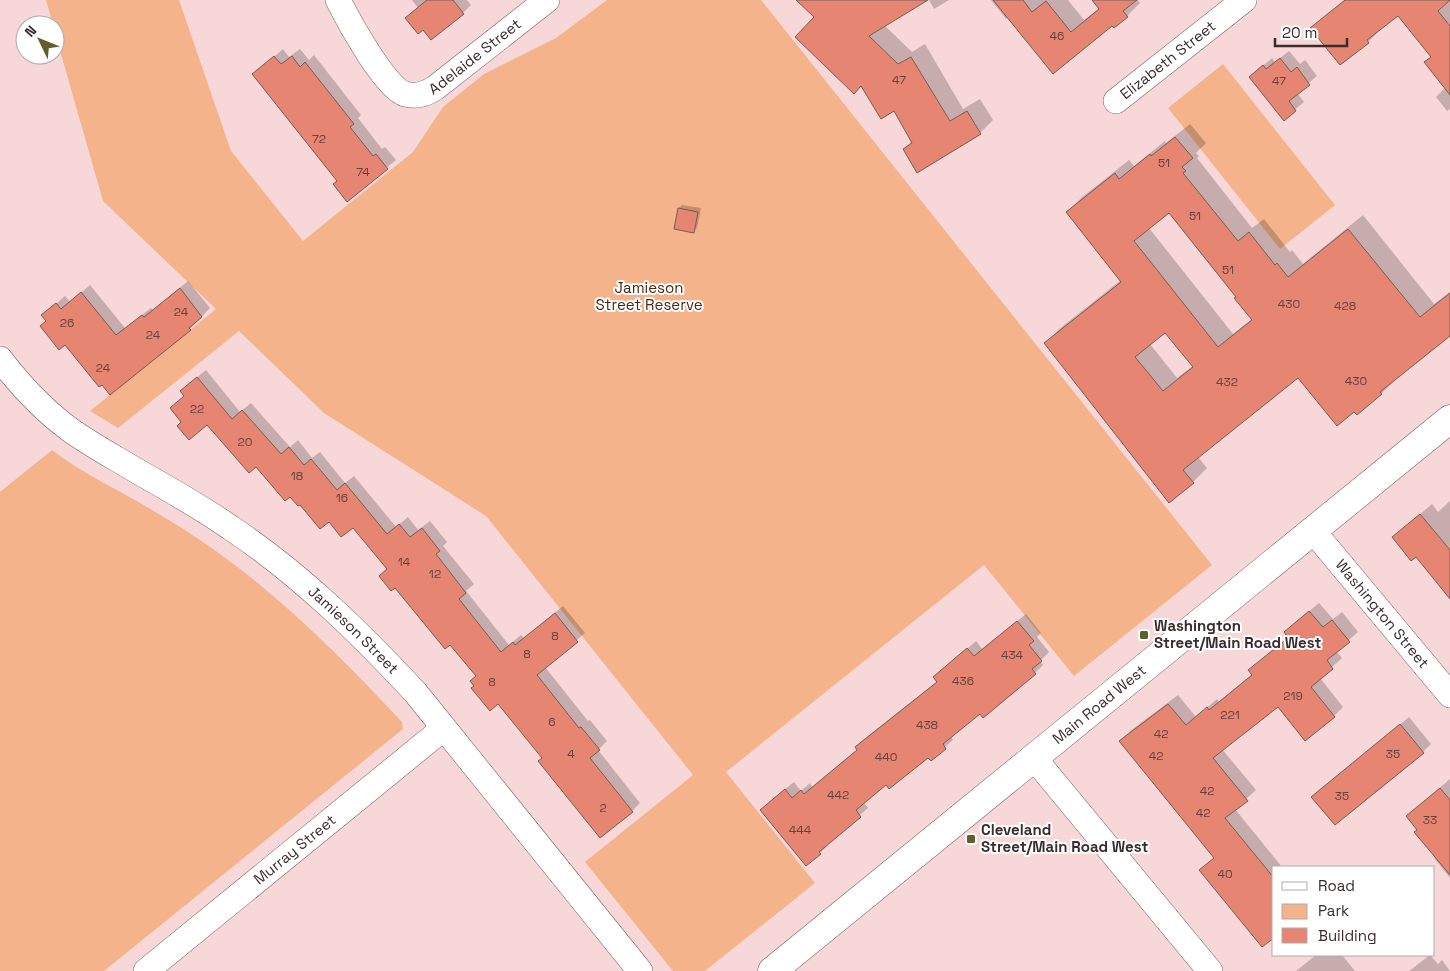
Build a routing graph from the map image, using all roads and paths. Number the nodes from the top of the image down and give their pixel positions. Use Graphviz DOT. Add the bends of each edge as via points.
graph roads {
  1 [pos="338,0"];
  2 [pos="547,0"];
  3 [pos="1244,0"];
  4 [pos="1116,101"];
  5 [pos="0,359"];
  6 [pos="1450,419"];
  7 [pos="1313,531"];
  8 [pos="1450,696"];
  9 [pos="444,728"];
  10 [pos="1034,758"];
  11 [pos="146,971"];
  12 [pos="640,971"];
  13 [pos="772,971"];
  14 [pos="1210,971"];
  1 -- 2 [label="street, Adelaide Street" via="357,36 390,83 397,90 414,95 429,92"];
  3 -- 4 [label="street, Elizabeth Street"];
  5 -- 9 [label="street, Jamieson Street" via="40,405 69,429 233,529 309,587 380,654"];
  6 -- 7 [label="main road, Main Road West"];
  7 -- 8 [label="street, Washington Street"];
  7 -- 10 [label="main road, Main Road West"];
  9 -- 11 [label="street, Murray Street"];
  9 -- 12 [label="street, Jamieson Street"];
  10 -- 13 [label="main road, Main Road West"];
  10 -- 14 [label="street"];
}
